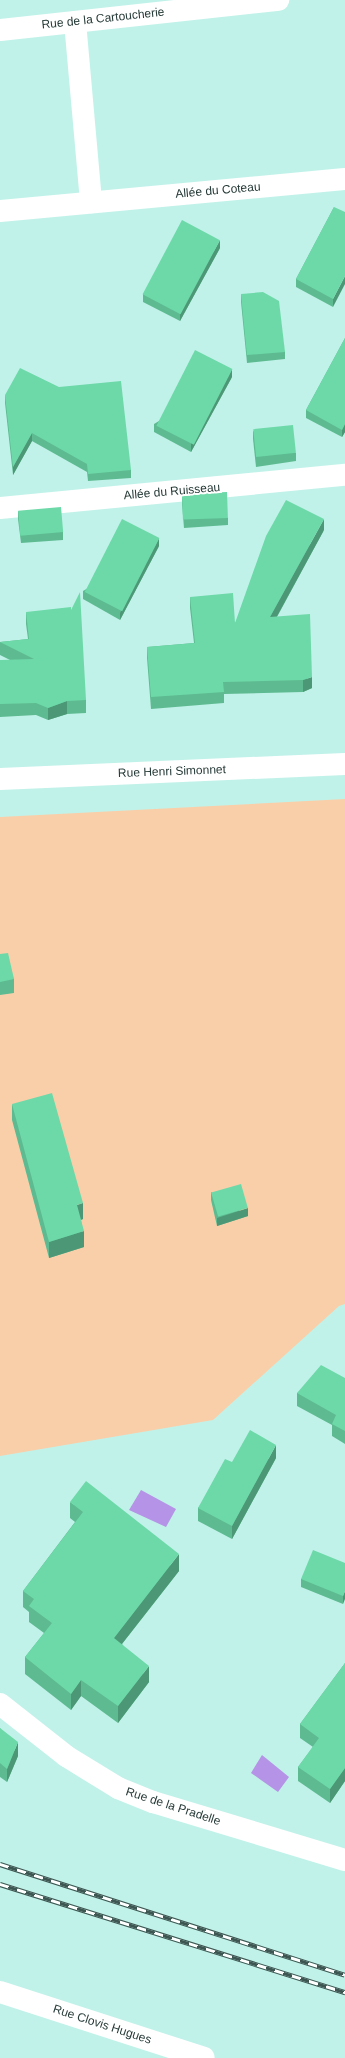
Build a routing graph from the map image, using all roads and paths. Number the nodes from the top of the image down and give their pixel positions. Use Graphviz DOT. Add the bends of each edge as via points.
graph roads {
  1 [pos="278,0"];
  2 [pos="75,22"];
  3 [pos="0,30"];
  4 [pos="345,179"];
  5 [pos="91,202"];
  6 [pos="0,211"];
  7 [pos="345,476"];
  8 [pos="0,508"];
  9 [pos="345,764"];
  10 [pos="0,779"];
  11 [pos="0,1704"];
  12 [pos="345,1860"];
  13 [pos="0,1992"];
  14 [pos="204,2058"];
  1 -- 2 [label="street, Rue de la Cartoucherie"];
  2 -- 3 [label="street, Rue de la Cartoucherie"];
  2 -- 5 [label="street"];
  4 -- 5 [label="street, Allée du Coteau"];
  5 -- 6 [label="street, Allée du Coteau"];
  7 -- 8 [label="street, Allée du Ruisseau"];
  9 -- 10 [label="street, Rue Henri Simonnet"];
  11 -- 12 [label="street, Rue de la Pradelle" via="66,1756 118,1788 153,1802"];
  13 -- 14 [label="street, Rue Clovis Hugues"];
}
